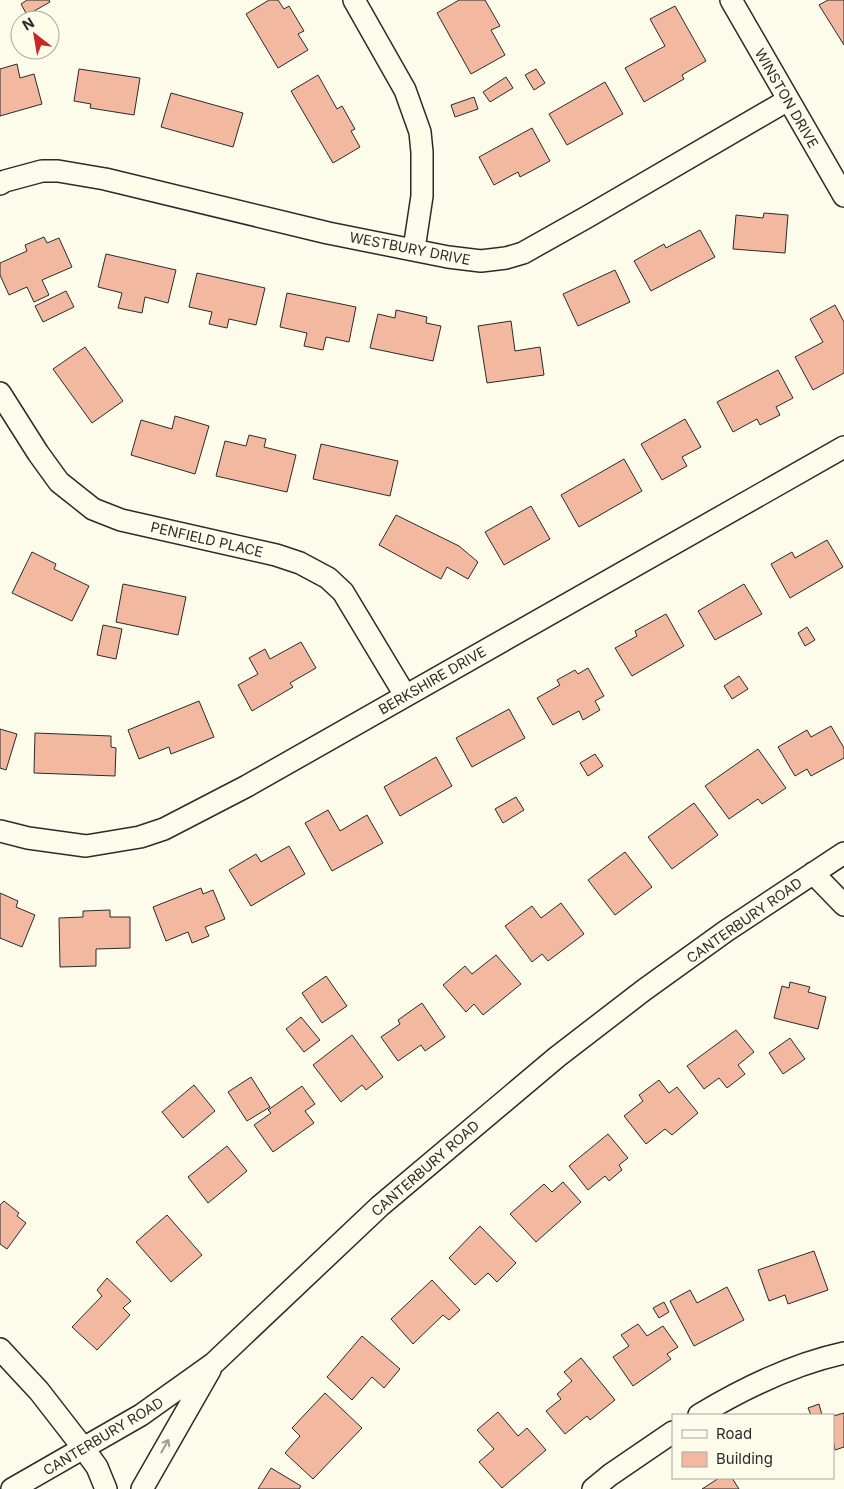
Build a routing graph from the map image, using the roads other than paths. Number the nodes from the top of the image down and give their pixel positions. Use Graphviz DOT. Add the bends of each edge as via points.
graph roads {
  1 [pos="354,0"];
  2 [pos="731,0"];
  3 [pos="788,100"];
  4 [pos="0,184"];
  5 [pos="844,196"];
  6 [pos="414,249"];
  7 [pos="0,393"];
  8 [pos="844,447"];
  9 [pos="406,695"];
  10 [pos="0,832"];
  11 [pos="844,853"];
  12 [pos="813,873"];
  13 [pos="844,905"];
  14 [pos="0,1349"];
  15 [pos="844,1353"];
  16 [pos="214,1363"];
  17 [pos="701,1414"];
  18 [pos="672,1433"];
  19 [pos="84,1450"];
  20 [pos="12,1489"];
  21 [pos="106,1489"];
  22 [pos="142,1489"];
  23 [pos="593,1489"];
  1 -- 6 [label="street" via="405,90 420,132 422,196"];
  2 -- 3 [label="street, WINSTON DRIVE"];
  3 -- 5 [label="street, WINSTON DRIVE"];
  3 -- 6 [label="street, WESTBURY DRIVE" via="523,253 481,261"];
  4 -- 6 [label="street, WESTBURY DRIVE" via="42,171 58,171 105,179 328,233"];
  7 -- 9 [label="street, PENFIELD PLACE" via="59,482 93,509 121,520 276,555 328,578 344,592"];
  8 -- 9 [label="street, BERKSHIRE DRIVE"];
  9 -- 10 [label="street, BERKSHIRE DRIVE" via="247,786 164,829 140,837 86,846"];
  11 -- 12 [label="street, CANTERBURY ROAD"];
  12 -- 13 [label="street"];
  12 -- 16 [label="street, CANTERBURY ROAD" via="644,990 549,1063 380,1206"];
  14 -- 19 [label="street"];
  15 -- 17 [label="street" via="789,1369"];
  16 -- 19 [label="street, CANTERBURY ROAD" via="141,1415"];
  22 -- 16 [label="street, one-way"];
  18 -- 23 [label="street"];
  19 -- 20 [label="street, CANTERBURY ROAD"];
  19 -- 21 [label="street" via="97,1467"];
}
